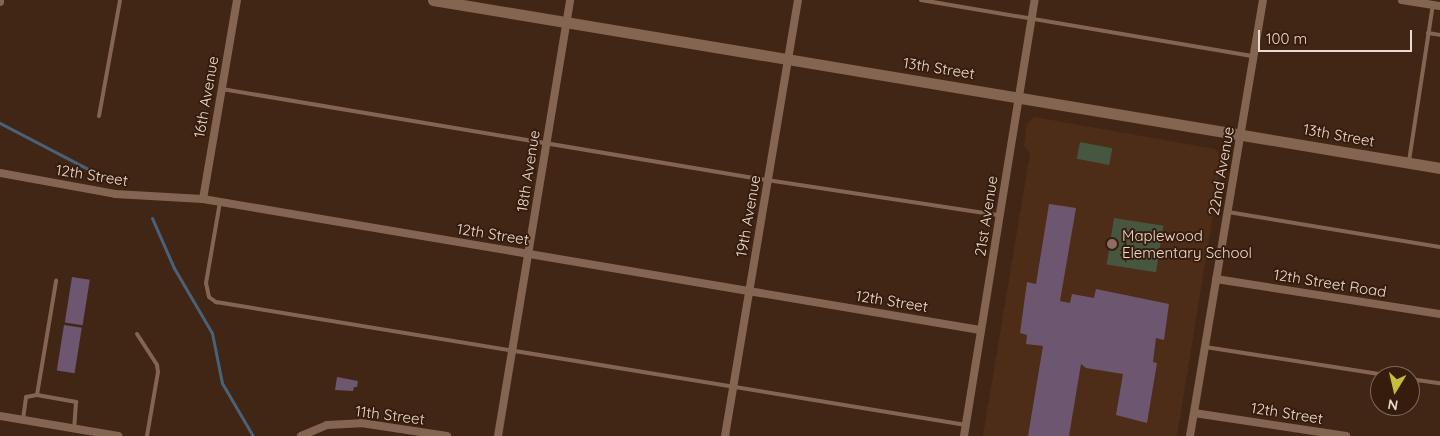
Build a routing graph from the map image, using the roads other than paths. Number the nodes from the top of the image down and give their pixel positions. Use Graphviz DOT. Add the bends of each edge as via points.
graph roads {
  1 [pos="120,0"];
  2 [pos="237,0"];
  3 [pos="433,0"];
  4 [pos="570,0"];
  5 [pos="798,0"];
  6 [pos="921,0"];
  7 [pos="1036,0"];
  8 [pos="1263,0"];
  9 [pos="1402,0"];
  10 [pos="1436,6"];
  11 [pos="1032,20"];
  12 [pos="567,22"];
  13 [pos="1428,33"];
  14 [pos="1440,35"];
  15 [pos="1253,56"];
  16 [pos="788,59"];
  17 [pos="222,89"];
  18 [pos="1019,97"];
  19 [pos="99,116"];
  20 [pos="1241,134"];
  21 [pos="546,144"];
  22 [pos="1408,162"];
  23 [pos="1440,168"];
  24 [pos="0,172"];
  25 [pos="768,180"];
  26 [pos="203,199"];
  27 [pos="220,202"];
  28 [pos="1228,212"];
  29 [pos="1000,215"];
  30 [pos="1440,247"];
  31 [pos="528,254"];
  32 [pos="1216,279"];
  33 [pos="56,281"];
  34 [pos="749,291"];
  35 [pos="1440,314"];
  36 [pos="980,330"];
  37 [pos="137,334"];
  38 [pos="1205,347"];
  39 [pos="512,352"];
  40 [pos="1370,373"];
  41 [pos="1420,380"];
  42 [pos="1440,383"];
  43 [pos="733,388"];
  44 [pos="37,395"];
  45 [pos="1194,413"];
  46 [pos="0,416"];
  47 [pos="23,420"];
  48 [pos="966,424"];
  49 [pos="74,428"];
  50 [pos="118,436"];
  51 [pos="147,436"];
  52 [pos="302,436"];
  53 [pos="447,436"];
  54 [pos="498,436"];
  55 [pos="725,436"];
  56 [pos="964,436"];
  57 [pos="1190,436"];
  58 [pos="1346,436"];
  1 -- 19 [label="lane"];
  2 -- 17 [label="street, 16th Avenue"];
  3 -- 12 [label="street, 13th Street"];
  4 -- 12 [label="street, 18th Avenue"];
  5 -- 16 [label="street, 19th Avenue"];
  6 -- 11 [label="lane"];
  7 -- 11 [label="street, 21st Avenue"];
  8 -- 15 [label="street, 22nd Avenue"];
  9 -- 10 [label="street"];
  10 -- 13 [label="lane"];
  11 -- 15 [label="lane"];
  11 -- 18 [label="street, 21st Avenue"];
  12 -- 16 [label="street, 13th Street"];
  12 -- 21 [label="street, 18th Avenue"];
  13 -- 14 [label="lane"];
  13 -- 22 [label="lane"];
  15 -- 20 [label="street, 22nd Avenue"];
  16 -- 18 [label="street, 13th Street"];
  16 -- 25 [label="street, 19th Avenue"];
  17 -- 21 [label="lane"];
  17 -- 26 [label="street, 16th Avenue"];
  18 -- 20 [label="street, 13th Street"];
  18 -- 29 [label="street, 21st Avenue"];
  20 -- 22 [label="street, 13th Street"];
  20 -- 28 [label="street, 22nd Avenue"];
  21 -- 25 [label="lane"];
  21 -- 31 [label="street, 18th Avenue"];
  22 -- 23 [label="street, 13th Street"];
  24 -- 26 [label="street, 12th Street" via="115,194"];
  25 -- 29 [label="lane"];
  25 -- 34 [label="street, 19th Avenue"];
  26 -- 27 [label="street, 12th Street"];
  27 -- 31 [label="street, 12th Street"];
  27 -- 39 [label="lane" via="206,283 209,297 216,302"];
  28 -- 30 [label="lane"];
  28 -- 32 [label="street, 22nd Avenue"];
  29 -- 36 [label="street, 21st Avenue"];
  31 -- 34 [label="street, 12th Street"];
  31 -- 39 [label="street, 18th Avenue"];
  32 -- 35 [label="street, 12th Street Road"];
  32 -- 38 [label="street, 22nd Avenue"];
  33 -- 44 [label="lane"];
  34 -- 36 [label="street, 12th Street"];
  34 -- 43 [label="street, 19th Avenue"];
  36 -- 48 [label="street, 21st Avenue"];
  37 -- 51 [label="lane" via="157,365 158,372"];
  38 -- 40 [label="lane"];
  38 -- 45 [label="street, 22nd Avenue"];
  39 -- 43 [label="lane"];
  39 -- 54 [label="street, 18th Avenue"];
  41 -- 42 [label="lane"];
  43 -- 48 [label="lane"];
  43 -- 55 [label="street, 19th Avenue"];
  44 -- 47 [label="lane" via="26,397"];
  44 -- 49 [label="lane" via="76,402"];
  45 -- 57 [label="street, 22nd Avenue"];
  45 -- 58 [label="street, 12th Street"];
  46 -- 47 [label="street"];
  47 -- 49 [label="street"];
  48 -- 56 [label="street, 21st Avenue"];
  49 -- 50 [label="street"];
  52 -- 53 [label="street, 11th Street" via="327,425 361,423"];
}
